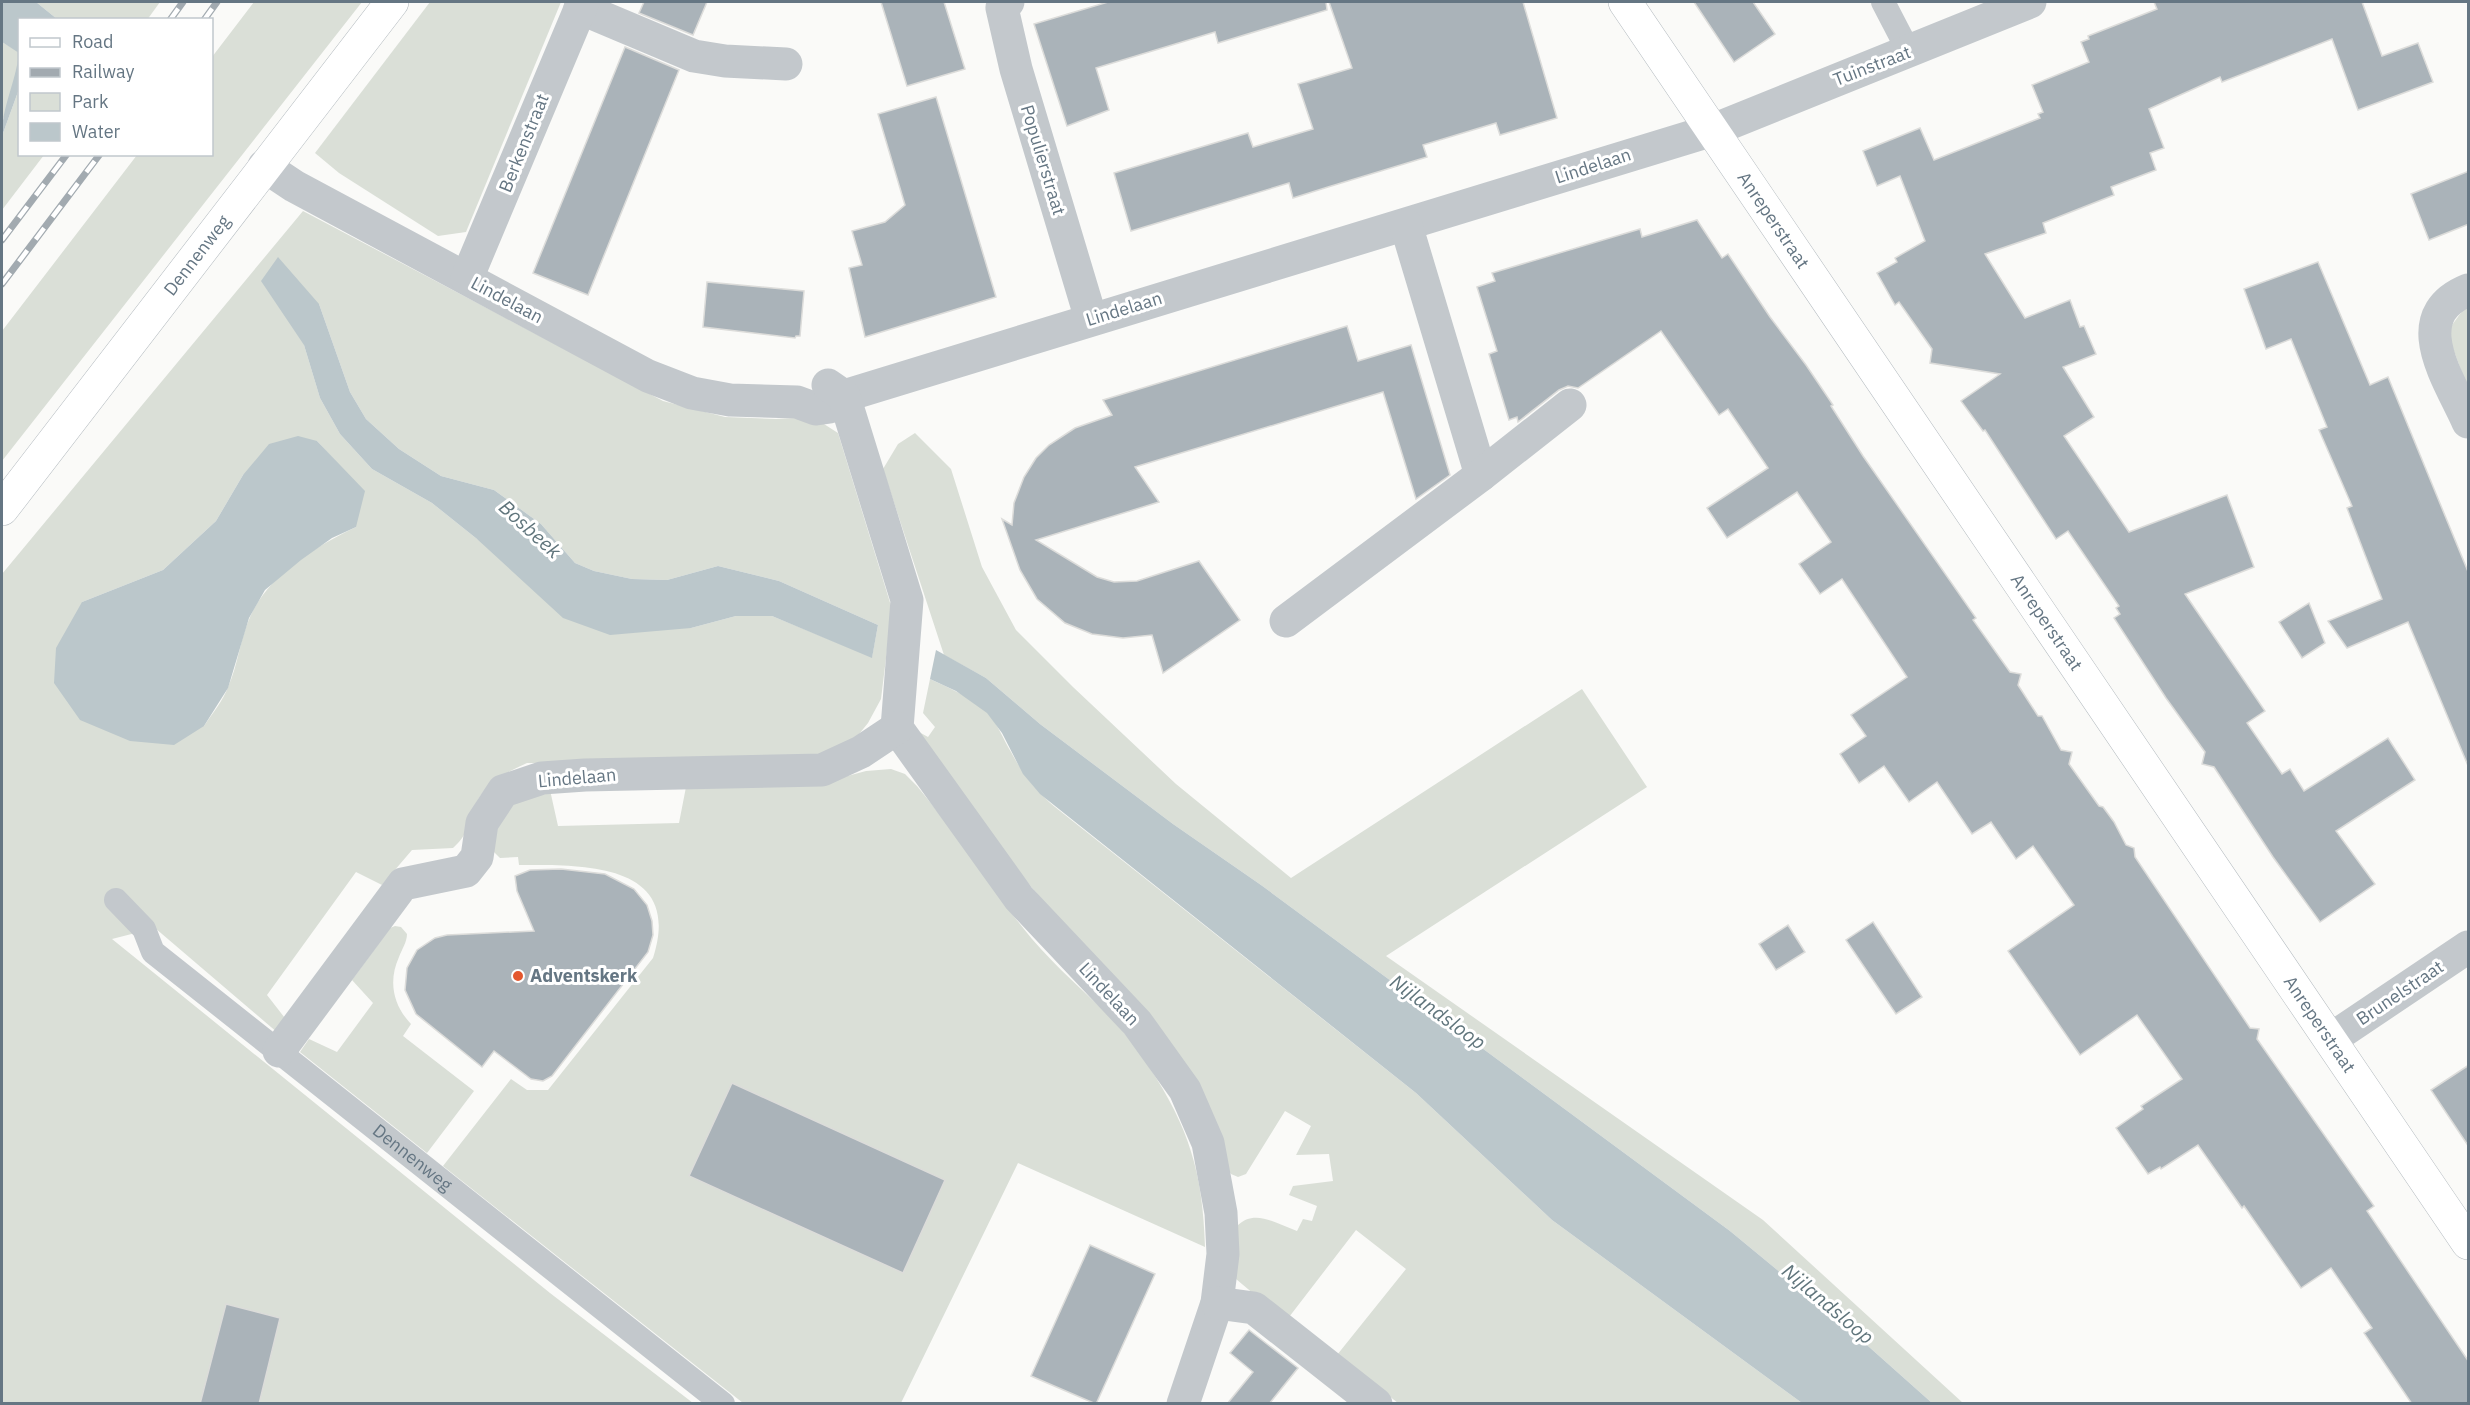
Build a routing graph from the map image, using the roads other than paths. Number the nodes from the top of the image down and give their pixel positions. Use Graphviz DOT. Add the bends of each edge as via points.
graph roads {
  1 [pos="392,2"];
  2 [pos="1008,2"];
  3 [pos="1625,2"];
  4 [pos="1883,2"];
  5 [pos="2030,2"];
  6 [pos="582,5"];
  7 [pos="1909,52"];
  8 [pos="786,64"];
  9 [pos="1713,130"];
  10 [pos="264,166"];
  11 [pos="1406,225"];
  12 [pos="467,278"];
  13 [pos="2469,290"];
  14 [pos="1091,319"];
  15 [pos="844,396"];
  16 [pos="1570,405"];
  17 [pos="2469,422"];
  18 [pos="1481,475"];
  19 [pos="2,509"];
  20 [pos="1286,621"];
  21 [pos="897,728"];
  22 [pos="116,900"];
  23 [pos="2469,947"];
  24 [pos="2331,1039"];
  25 [pos="279,1051"];
  26 [pos="2469,1243"];
  27 [pos="1217,1303"];
  28 [pos="723,1404"];
  29 [pos="1183,1404"];
  30 [pos="1376,1404"];
  1 -- 10 [label="street, Dennenweg"];
  2 -- 14 [label="street, Populierstraat" via="1002,8 1016,69"];
  3 -- 9 [label="street, Anreperstraat"];
  4 -- 7 [label="lane"];
  5 -- 7 [label="street, Tuinstraat"];
  6 -- 8 [label="street, Berkenstraat" via="694,56"];
  6 -- 12 [label="street, Berkenstraat"];
  7 -- 9 [label="street, Tuinstraat"];
  9 -- 11 [label="street, Lindelaan"];
  9 -- 24 [label="street, Anreperstraat"];
  10 -- 12 [label="street, Lindelaan" via="294,186"];
  10 -- 19 [label="street, Dennenweg"];
  11 -- 14 [label="street, Lindelaan"];
  11 -- 18 [label="street"];
  12 -- 15 [label="street, Lindelaan" via="648,376 692,393 730,400 797,402 808,388 827,385"];
  13 -- 17 [label="street" via="2444,306 2435,321 2434,335 2436,350"];
  14 -- 15 [label="street, Lindelaan"];
  15 -- 21 [label="street" via="908,600"];
  16 -- 18 [label="street"];
  18 -- 20 [label="street"];
  21 -- 25 [label="street, Lindelaan" via="861,752 822,770 585,775 542,778 502,791 482,823 477,857 465,871 403,884"];
  21 -- 27 [label="street, Lindelaan" via="1019,898 1137,1023 1185,1090 1208,1143 1221,1213 1223,1254"];
  22 -- 25 [label="lane, Dennenweg" via="144,929 153,952"];
  23 -- 24 [label="street, Brunelstraat"];
  24 -- 26 [label="street, Anreperstraat"];
  25 -- 28 [label="lane, Dennenweg"];
  27 -- 29 [label="street, Lindelaan"];
  27 -- 30 [label="street" via="1254,1308"];
}
